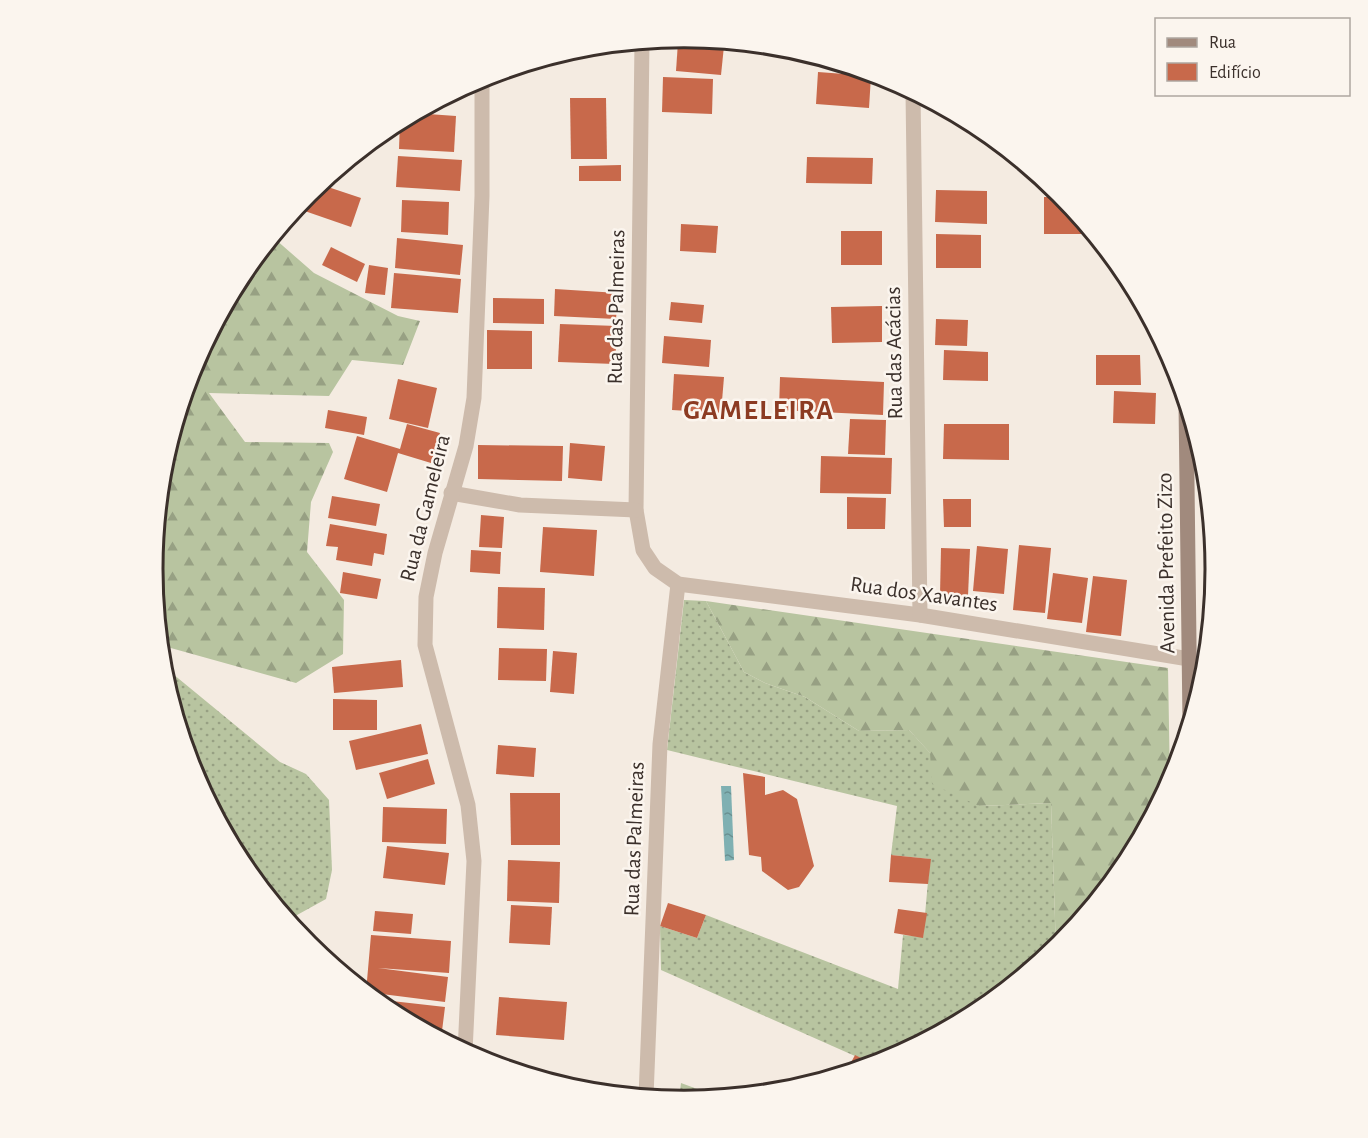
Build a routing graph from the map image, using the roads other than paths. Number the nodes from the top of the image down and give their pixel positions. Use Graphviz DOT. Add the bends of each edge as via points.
graph roads {
  1 [pos="642,50"];
  2 [pos="482,89"];
  3 [pos="913,102"];
  4 [pos="1186,432"];
  5 [pos="451,493"];
  6 [pos="636,510"];
  7 [pos="655,568"];
  8 [pos="678,584"];
  9 [pos="920,615"];
  10 [pos="1189,659"];
  11 [pos="1190,694"];
  12 [pos="466,1041"];
  13 [pos="646,1089"];
  1 -- 6 [label="street, Rua das Palmeiras"];
  2 -- 5 [label="street, Rua da Gameleira" via="474,398 466,446"];
  3 -- 9 [label="street, Rua das Acácias"];
  4 -- 10 [label="main road, Avenida Prefeito Zizo"];
  5 -- 6 [label="street" via="520,505"];
  5 -- 12 [label="street, Rua da Gameleira" via="426,597 425,645 468,805 474,861"];
  6 -- 7 [label="street, Rua das Palmeiras" via="643,550"];
  7 -- 8 [label="street, Rua dos Xavantes"];
  8 -- 9 [label="street, Rua dos Xavantes"];
  8 -- 13 [label="street, Rua das Palmeiras" via="660,744"];
  9 -- 10 [label="street, Rua dos Xavantes"];
  10 -- 11 [label="main road, Avenida Prefeito Zizo"];
}
